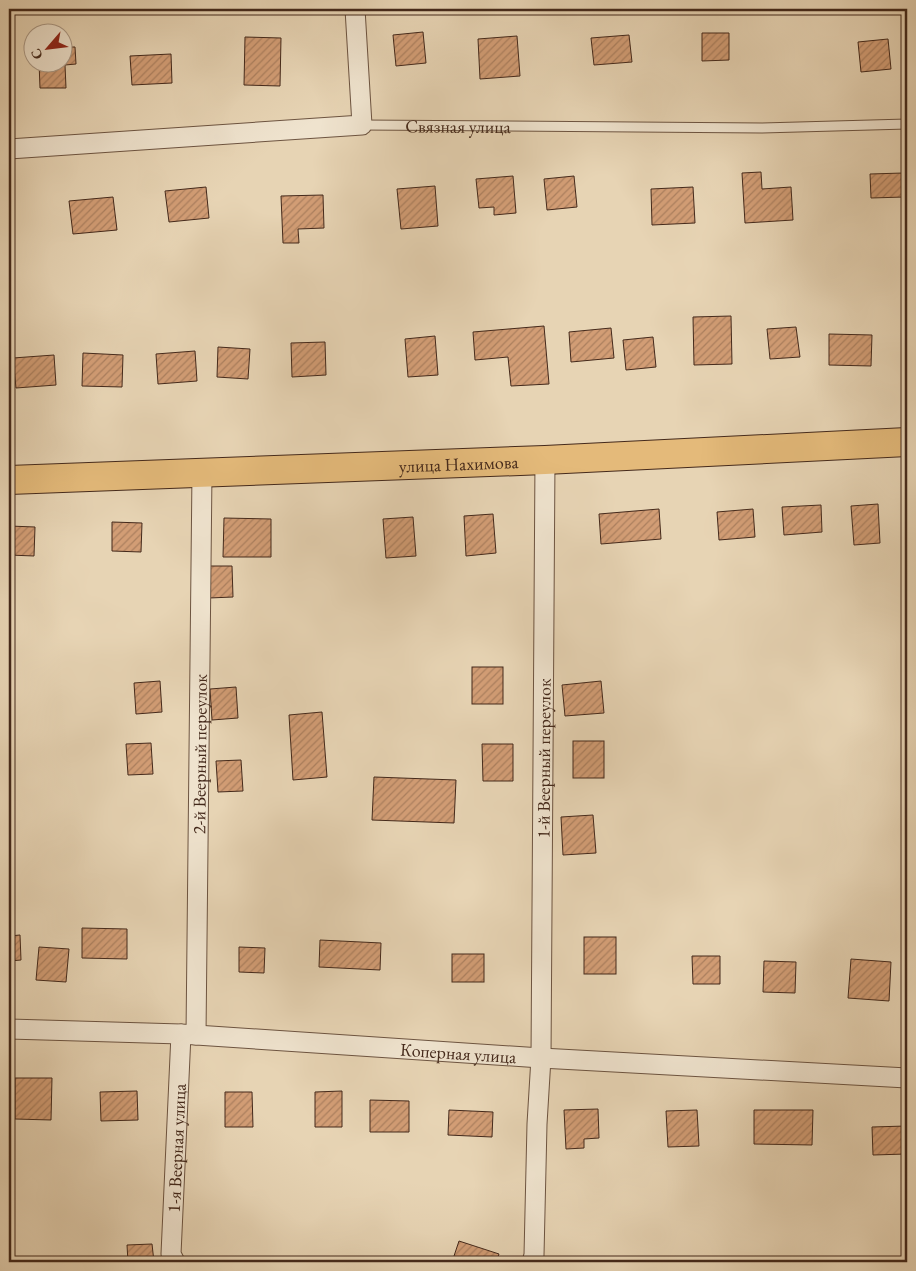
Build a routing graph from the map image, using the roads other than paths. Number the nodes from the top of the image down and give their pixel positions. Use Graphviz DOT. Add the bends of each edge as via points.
graph roads {
  1 [pos="355,9"];
  2 [pos="907,124"];
  3 [pos="362,125"];
  4 [pos="9,149"];
  5 [pos="907,442"];
  6 [pos="545,460"];
  7 [pos="202,472"];
  8 [pos="9,480"];
  9 [pos="9,1028"];
  10 [pos="189,1035"];
  11 [pos="542,1058"];
  12 [pos="907,1078"];
  13 [pos="175,1262"];
  14 [pos="532,1262"];
  1 -- 3 [label="street"];
  2 -- 3 [label="lane, Связная улица" via="762,128"];
  3 -- 4 [label="street, Связная улица"];
  5 -- 6 [label="main road, улица Нахимова"];
  6 -- 7 [label="main road, улица Нахимова"];
  6 -- 11 [label="street, 1-й Веерный переулок"];
  7 -- 8 [label="main road, улица Нахимова"];
  7 -- 10 [label="street, 2-й Веерный переулок"];
  9 -- 10 [label="street, Коперная улица"];
  10 -- 11 [label="street, Коперная улица"];
  10 -- 13 [label="street, 1-я Веерная улица" via="172,1254"];
  11 -- 12 [label="street, Коперная улица"];
  11 -- 14 [label="street"];
}
